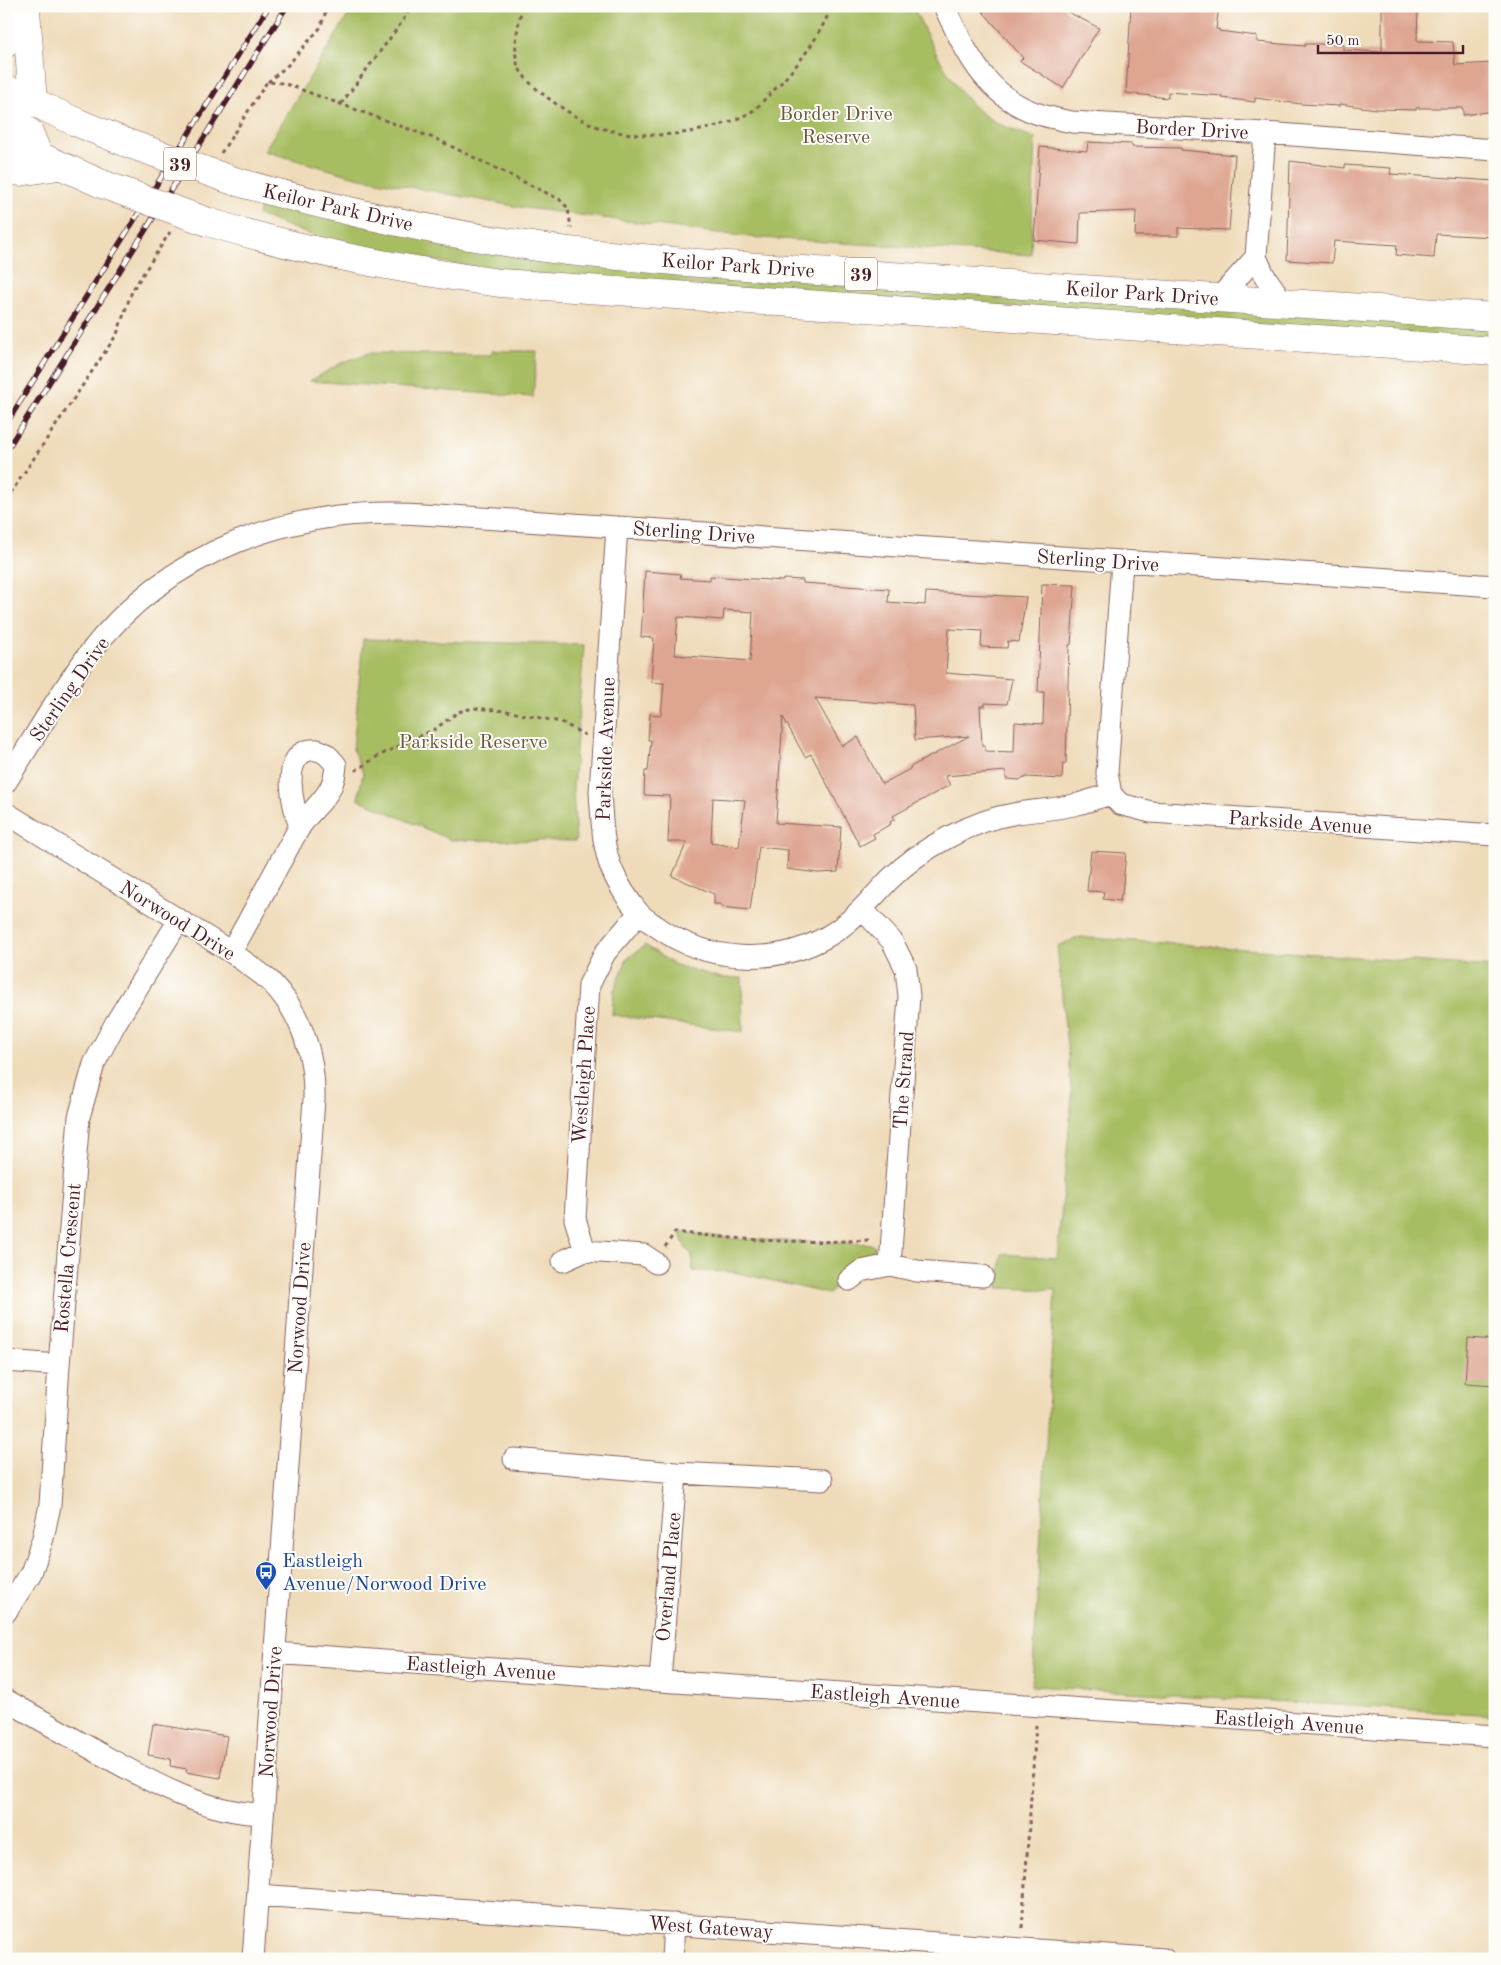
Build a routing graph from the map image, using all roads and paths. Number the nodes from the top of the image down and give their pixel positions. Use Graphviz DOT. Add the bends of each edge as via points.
graph roads {
  1 [pos="328,6"];
  2 [pos="411,6"];
  3 [pos="522,6"];
  4 [pos="832,6"];
  5 [pos="944,6"];
  6 [pos="27,8"];
  7 [pos="6,48"];
  8 [pos="268,82"];
  9 [pos="6,88"];
  10 [pos="33,102"];
  11 [pos="341,104"];
  12 [pos="6,116"];
  13 [pos="1265,133"];
  14 [pos="6,142"];
  15 [pos="1495,150"];
  16 [pos="219,157"];
  17 [pos="49,161"];
  18 [pos="6,170"];
  19 [pos="175,224"];
  20 [pos="562,228"];
  21 [pos="571,229"];
  22 [pos="581,230"];
  23 [pos="1256,258"];
  24 [pos="1219,298"];
  25 [pos="1283,302"];
  26 [pos="1495,317"];
  27 [pos="1495,351"];
  28 [pos="6,500"];
  29 [pos="617,527"];
  30 [pos="1122,562"];
  31 [pos="1495,586"];
  32 [pos="584,734"];
  33 [pos="356,770"];
  34 [pos="6,782"];
  35 [pos="1111,794"];
  36 [pos="6,813"];
  37 [pos="300,827"];
  38 [pos="1495,835"];
  39 [pos="862,909"];
  40 [pos="639,913"];
  41 [pos="179,920"];
  42 [pos="231,952"];
  43 [pos="675,1232"];
  44 [pos="875,1244"];
  45 [pos="585,1251"];
  46 [pos="563,1260"];
  47 [pos="656,1263"];
  48 [pos="890,1266"];
  49 [pos="983,1276"];
  50 [pos="849,1280"];
  51 [pos="6,1361"];
  52 [pos="59,1365"];
  53 [pos="514,1459"];
  54 [pos="676,1473"];
  55 [pos="822,1480"];
  56 [pos="6,1612"];
  57 [pos="275,1653"];
  58 [pos="660,1681"];
  59 [pos="6,1700"];
  60 [pos="1036,1721"];
  61 [pos="1495,1736"];
  62 [pos="262,1814"];
  63 [pos="258,1895"];
  64 [pos="674,1924"];
  65 [pos="1022,1928"];
  66 [pos="253,1959"];
  67 [pos="672,1959"];
  68 [pos="1164,1959"];
  1 -- 8 [label="path" via="320,28 288,65"];
  2 -- 11 [label="path"];
  3 -- 4 [label="path" via="516,35 518,66 534,87 565,110 599,127 635,134 678,134 718,127 751,112 806,55"];
  5 -- 13 [label="street, Border Drive" via="969,57 988,81 1012,102 1041,115 1072,122"];
  6 -- 7 [label="street"];
  6 -- 10 [label="main road"];
  8 -- 11 [label="path" via="283,83"];
  8 -- 16 [label="path"];
  9 -- 10 [label="main road, Keilor Park Drive / 39"];
  10 -- 24 [label="main road, Keilor Park Drive / 39, bridge" via="127,143 234,181 414,226 568,251 684,262"];
  11 -- 21 [label="path" via="436,139 560,199 568,208"];
  12 -- 17 [label="main road" via="29,132"];
  13 -- 15 [label="street, Border Drive"];
  13 -- 23 [label="street"];
  14 -- 17 [label="main road, Keilor Park Drive / 39"];
  17 -- 18 [label="main road" via="20,172"];
  17 -- 27 [label="main road, Keilor Park Drive / 39, bridge" via="102,184 249,234 395,268 500,283"];
  19 -- 28 [label="path" via="132,291 117,334"];
  20 -- 21 [label="path"];
  21 -- 22 [label="path"];
  23 -- 24 [label="street"];
  23 -- 25 [label="street"];
  24 -- 25 [label="main road, Keilor Park Drive / 39"];
  25 -- 26 [label="main road, Keilor Park Drive / 39"];
  29 -- 30 [label="street, Sterling Drive"];
  29 -- 34 [label="street, Sterling Drive" via="374,512 291,524 231,545 174,575 111,629 73,676"];
  29 -- 40 [label="street, Parkside Avenue" via="600,792 603,833 612,870"];
  30 -- 31 [label="street, Sterling Drive"];
  30 -- 35 [label="street" via="1107,773"];
  32 -- 33 [label="path" via="561,722 472,708 458,712 435,729"];
  35 -- 38 [label="street, Parkside Avenue" via="1120,804 1151,812"];
  35 -- 39 [label="street, Parkside Avenue" via="1078,804 1016,813 982,822 956,834 918,855"];
  36 -- 41 [label="street, Norwood Drive"];
  37 -- 42 [label="street"];
  39 -- 40 [label="street, Parkside Avenue" via="829,936 801,949 768,956 731,956 699,950 667,934"];
  39 -- 48 [label="street, The Strand" via="892,941 906,969 909,996"];
  40 -- 45 [label="street, Westleigh Place" via="604,953 589,985 574,1219"];
  41 -- 42 [label="street, Norwood Drive"];
  41 -- 52 [label="street, Rostella Crescent" via="94,1064 79,1117"];
  42 -- 57 [label="street, Norwood Drive" via="271,982 298,1019 312,1059 314,1081"];
  43 -- 44 [label="path" via="740,1240 868,1240"];
  45 -- 46 [label="street"];
  45 -- 47 [label="street" via="644,1255"];
  48 -- 49 [label="street"];
  48 -- 50 [label="street" via="861,1271"];
  51 -- 52 [label="street"];
  52 -- 56 [label="street, Rostella Crescent" via="50,1505 43,1538 30,1573"];
  53 -- 54 [label="street"];
  54 -- 55 [label="street"];
  54 -- 58 [label="street, Overland Place"];
  57 -- 58 [label="street, Eastleigh Avenue"];
  57 -- 62 [label="street, Norwood Drive"];
  58 -- 61 [label="street, Eastleigh Avenue"];
  59 -- 62 [label="street" via="176,1794 214,1807"];
  60 -- 65 [label="path"];
  62 -- 63 [label="street, Norwood Drive"];
  63 -- 64 [label="street, West Gateway"];
  63 -- 66 [label="street, Norwood Drive"];
  64 -- 67 [label="street"];
  64 -- 68 [label="street, West Gateway"];
}
